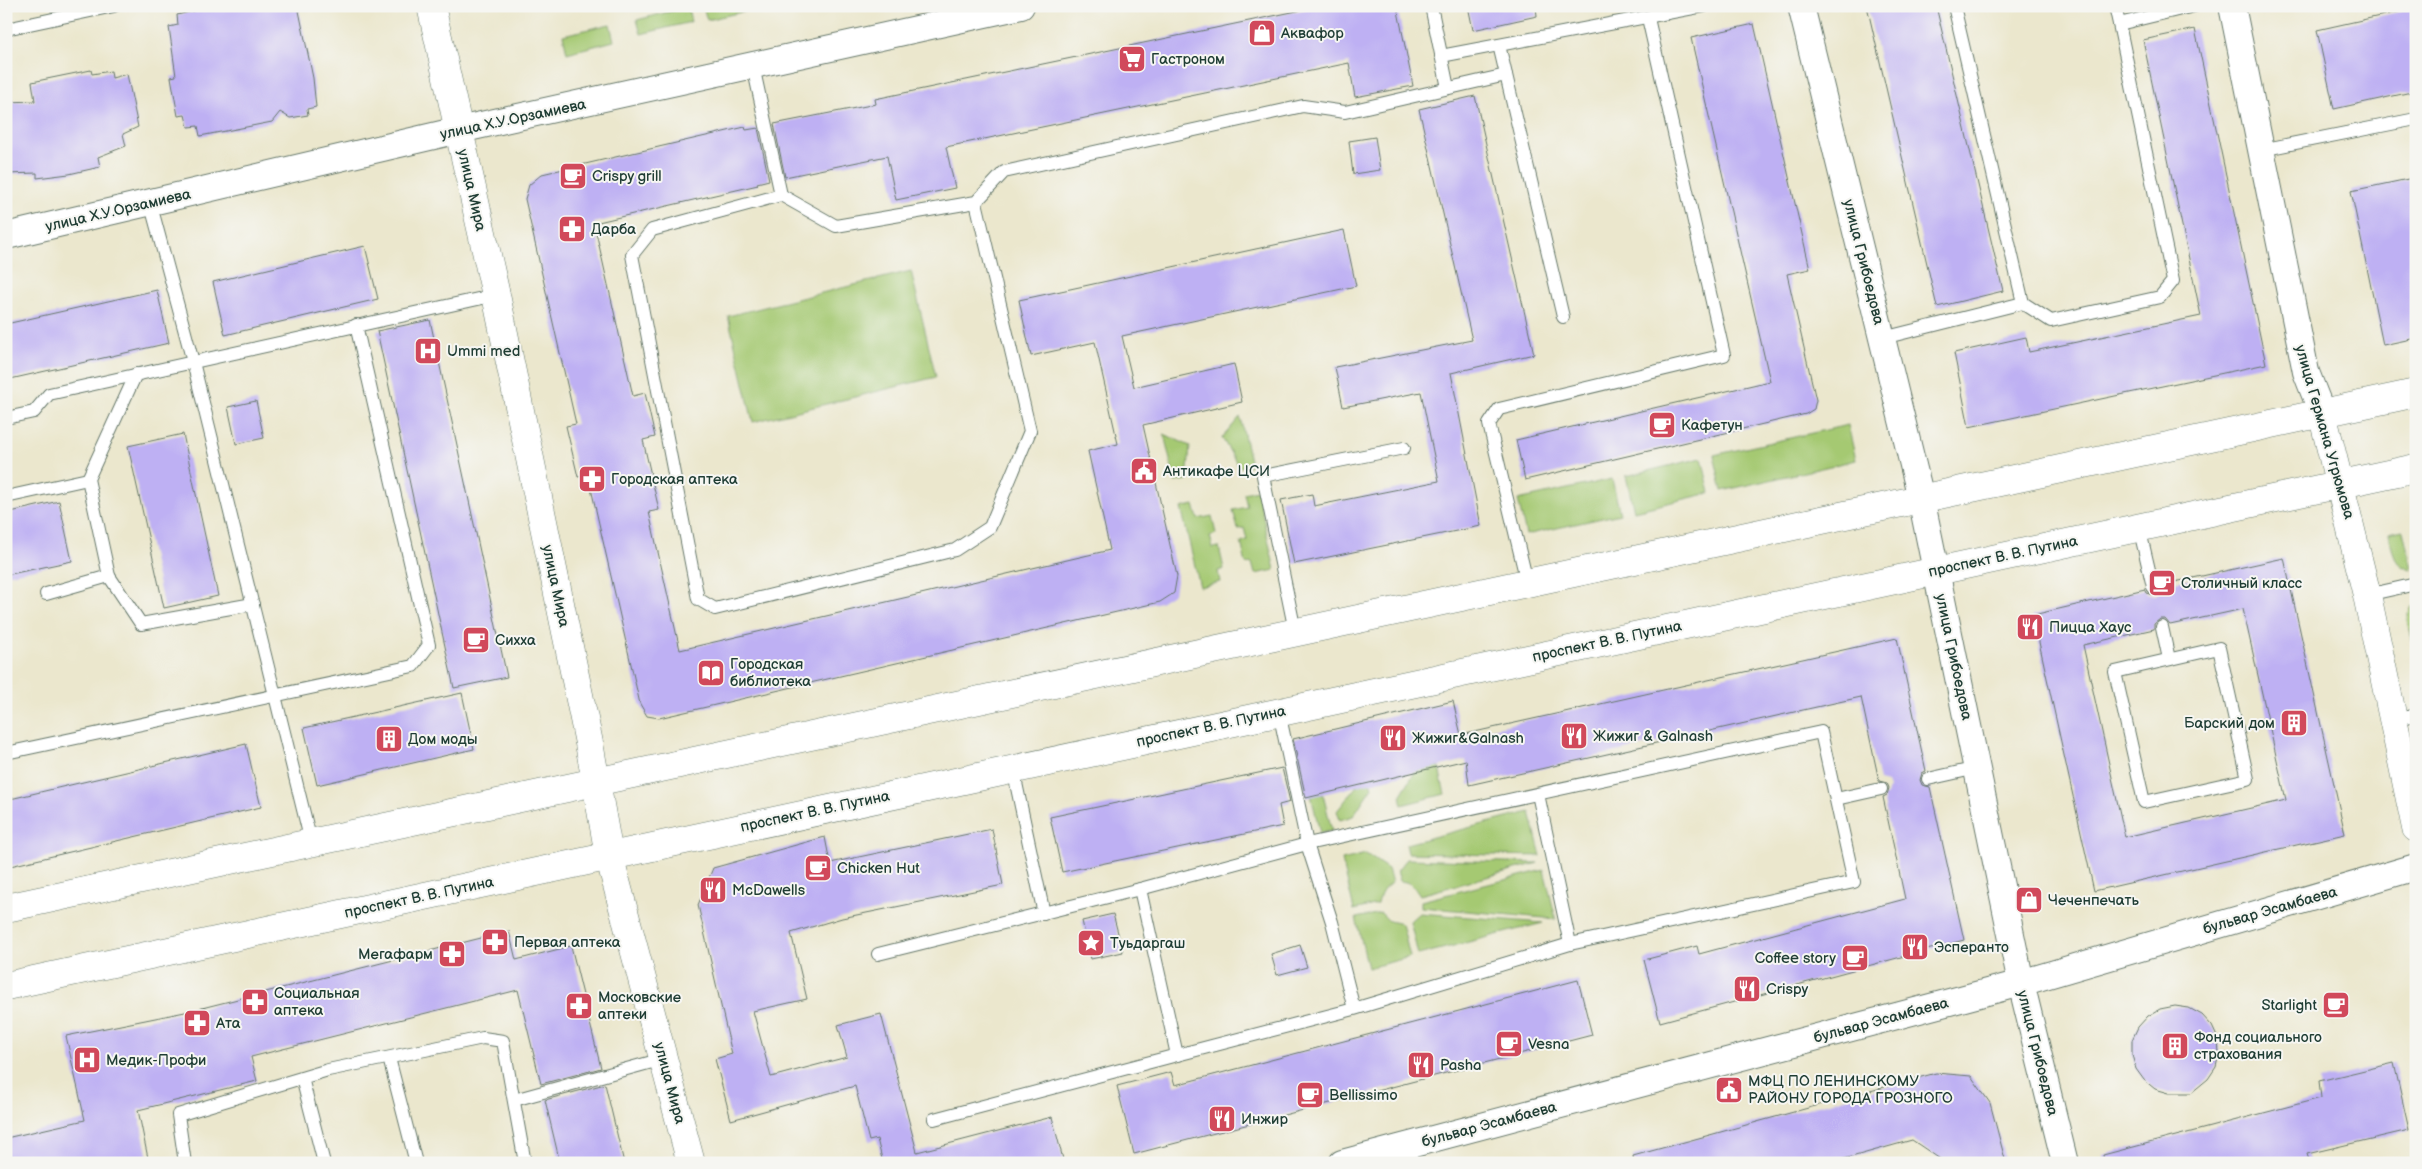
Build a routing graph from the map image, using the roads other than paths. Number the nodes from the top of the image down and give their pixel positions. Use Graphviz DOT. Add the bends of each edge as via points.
graph roads {
  1 [pos="114,6"];
  2 [pos="431,6"];
  3 [pos="1021,6"];
  4 [pos="1430,6"];
  5 [pos="1704,6"];
  6 [pos="1801,6"];
  7 [pos="1954,6"];
  8 [pos="2115,6"];
  9 [pos="2194,6"];
  10 [pos="2232,6"];
  11 [pos="1648,18"];
  12 [pos="2119,24"];
  13 [pos="6,29"];
  14 [pos="1499,45"];
  15 [pos="1442,56"];
  16 [pos="753,66"];
  17 [pos="1506,75"];
  18 [pos="1448,88"];
  19 [pos="2416,120"];
  20 [pos="459,130"];
  21 [pos="2261,150"];
  22 [pos="781,195"];
  23 [pos="150,202"];
  24 [pos="976,202"];
  25 [pos="6,236"];
  26 [pos="496,296"];
  27 [pos="2023,304"];
  28 [pos="1562,317"];
  29 [pos="356,325"];
  30 [pos="1882,338"];
  31 [pos="193,362"];
  32 [pos="136,374"];
  33 [pos="2416,393"];
  34 [pos="2322,413"];
  35 [pos="6,418"];
  36 [pos="1404,448"];
  37 [pos="2416,468"];
  38 [pos="88,479"];
  39 [pos="2340,484"];
  40 [pos="6,497"];
  41 [pos="1922,498"];
  42 [pos="2139,527"];
  43 [pos="1936,570"];
  44 [pos="109,576"];
  45 [pos="1527,582"];
  46 [pos="2416,584"];
  47 [pos="2153,587"];
  48 [pos="46,594"];
  49 [pos="2367,595"];
  50 [pos="253,604"];
  51 [pos="2162,627"];
  52 [pos="1295,631"];
  53 [pos="2169,659"];
  54 [pos="275,696"];
  55 [pos="1279,712"];
  56 [pos="2404,717"];
  57 [pos="6,753"];
  58 [pos="1977,768"];
  59 [pos="1013,769"];
  60 [pos="1928,779"];
  61 [pos="596,780"];
  62 [pos="1881,789"];
  63 [pos="1538,794"];
  64 [pos="1836,799"];
  65 [pos="2416,828"];
  66 [pos="311,842"];
  67 [pos="1307,844"];
  68 [pos="609,855"];
  69 [pos="2416,867"];
  70 [pos="1140,889"];
  71 [pos="6,908"];
  72 [pos="1044,914"];
  73 [pos="1570,944"];
  74 [pos="878,954"];
  75 [pos="2021,983"];
  76 [pos="6,986"];
  77 [pos="1354,1009"];
  78 [pos="1177,1055"];
  79 [pos="388,1058"];
  80 [pos="664,1059"];
  81 [pos="302,1078"];
  82 [pos="514,1100"];
  83 [pos="934,1120"];
  84 [pos="184,1163"];
  85 [pos="324,1163"];
  86 [pos="416,1163"];
  87 [pos="525,1163"];
  88 [pos="691,1163"];
  89 [pos="1342,1163"];
  90 [pos="2065,1163"];
  1 -- 13 [label="lane"];
  2 -- 20 [label="main road, улица Мира"];
  3 -- 16 [label="street, улица Х.У.Орзамиева"];
  4 -- 15 [label="lane"];
  5 -- 11 [label="lane"];
  6 -- 30 [label="street, улица Грибоедова"];
  7 -- 27 [label="lane"];
  8 -- 12 [label="lane"];
  9 -- 12 [label="lane"];
  10 -- 21 [label="street, улица Германа Угрюмова"];
  11 -- 14 [label="lane"];
  11 -- 45 [label="lane" via="1724,355 1499,410 1489,424"];
  12 -- 27 [label="lane" via="2173,281 2160,297 2052,321"];
  14 -- 15 [label="lane"];
  14 -- 17 [label="lane"];
  15 -- 18 [label="lane"];
  16 -- 20 [label="street, улица Х.У.Орзамиева"];
  16 -- 22 [label="lane"];
  17 -- 18 [label="lane"];
  17 -- 28 [label="lane"];
  18 -- 24 [label="lane" via="1345,112 1303,106 1004,172"];
  19 -- 21 [label="lane"];
  20 -- 23 [label="street, улица Х.У.Орзамиева"];
  20 -- 26 [label="main road, улица Мира"];
  21 -- 34 [label="street, улица Германа Угрюмова" via="2306,372"];
  22 -- 24 [label="lane" via="836,226"];
  22 -- 24 [label="lane" via="652,230 632,254 698,598 716,609 955,550 990,527 1030,430"];
  23 -- 25 [label="street, улица Х.У.Орзамиева"];
  23 -- 31 [label="lane"];
  26 -- 29 [label="lane"];
  26 -- 61 [label="main road, улица Мира"];
  27 -- 30 [label="lane"];
  29 -- 31 [label="lane"];
  29 -- 54 [label="lane" via="429,645 413,666"];
  30 -- 41 [label="street, улица Грибоедова"];
  31 -- 32 [label="lane"];
  31 -- 50 [label="lane"];
  32 -- 35 [label="lane" via="49,394 34,412"];
  32 -- 38 [label="lane"];
  33 -- 34 [label="main road"];
  34 -- 39 [label="main road, улица Германа Угрюмова"];
  34 -- 41 [label="main road"];
  36 -- 52 [label="lane" via="1263,476"];
  37 -- 39 [label="main road, проспект В. В. Путина"];
  38 -- 40 [label="lane"];
  38 -- 44 [label="lane"];
  39 -- 42 [label="main road, проспект В. В. Путина"];
  39 -- 49 [label="main road, улица Германа Угрюмова"];
  41 -- 43 [label="street, улица Грибоедова"];
  41 -- 45 [label="main road"];
  42 -- 43 [label="main road, проспект В. В. Путина"];
  42 -- 47 [label="lane"];
  43 -- 55 [label="main road, проспект В. В. Путина"];
  43 -- 58 [label="street, улица Грибоедова"];
  44 -- 48 [label="lane"];
  44 -- 50 [label="lane" via="140,624"];
  45 -- 52 [label="main road"];
  46 -- 49 [label="lane"];
  49 -- 56 [label="main road, улица Германа Угрюмова"];
  50 -- 54 [label="lane"];
  51 -- 53 [label="lane"];
  52 -- 61 [label="main road"];
  53 -- 53 [label="lane" via="2115,672 2144,802 2248,779 2219,648"];
  54 -- 57 [label="lane"];
  54 -- 66 [label="lane"];
  55 -- 59 [label="main road, проспект В. В. Путина"];
  55 -- 67 [label="lane"];
  56 -- 65 [label="main road, улица Германа Угрюмова"];
  58 -- 60 [label="lane"];
  58 -- 75 [label="street, улица Грибоедова"];
  59 -- 68 [label="main road, проспект В. В. Путина"];
  59 -- 72 [label="lane"];
  61 -- 66 [label="main road"];
  61 -- 68 [label="main road, улица Мира"];
  62 -- 64 [label="lane"];
  63 -- 64 [label="lane" via="1822,732"];
  63 -- 67 [label="lane"];
  63 -- 73 [label="lane"];
  64 -- 73 [label="lane" via="1854,882"];
  66 -- 71 [label="main road"];
  67 -- 70 [label="lane"];
  67 -- 77 [label="lane" via="1332,922"];
  68 -- 76 [label="main road, проспект В. В. Путина"];
  68 -- 80 [label="main road, улица Мира"];
  69 -- 75 [label="street, бульвар Эсамбаева"];
  70 -- 72 [label="lane"];
  70 -- 78 [label="lane"];
  72 -- 74 [label="lane"];
  73 -- 77 [label="lane"];
  75 -- 89 [label="street, бульвар Эсамбаева"];
  75 -- 90 [label="street, улица Грибоедова"];
  77 -- 78 [label="lane"];
  78 -- 83 [label="lane"];
  79 -- 81 [label="lane"];
  79 -- 82 [label="lane" via="483,1038 503,1041"];
  79 -- 86 [label="lane"];
  80 -- 82 [label="lane"];
  80 -- 88 [label="main road, улица Мира"];
  81 -- 84 [label="lane" via="178,1115"];
  81 -- 85 [label="lane"];
  82 -- 87 [label="lane"];
}
